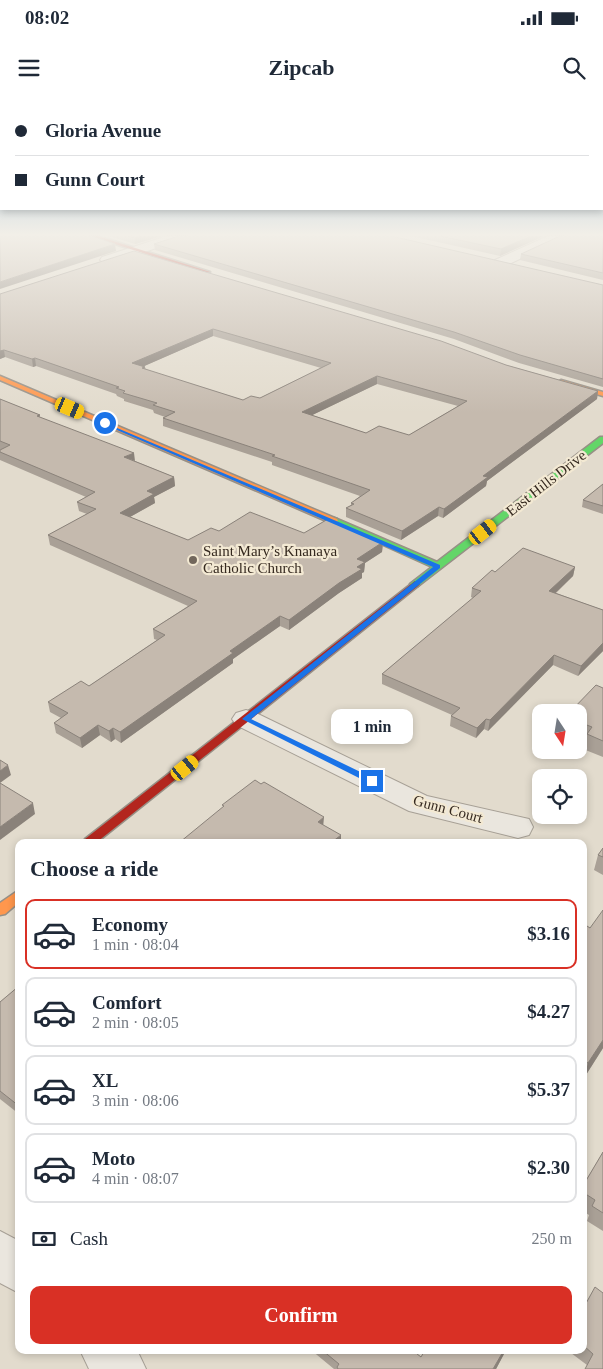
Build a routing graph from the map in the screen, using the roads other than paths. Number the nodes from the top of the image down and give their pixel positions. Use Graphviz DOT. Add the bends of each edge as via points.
graph roads {
  1 [pos="0,378"];
  2 [pos="548,378"];
  3 [pos="603,394"];
  4 [pos="603,439"];
  5 [pos="438,566"];
  6 [pos="246,719"];
  7 [pos="518,827"];
  8 [pos="93,839"];
  9 [pos="15,898"];
  10 [pos="0,910"];
  11 [pos="0,1253"];
  12 [pos="15,1267"];
  13 [pos="107,1354"];
  14 [pos="123,1369"];
  1 -- 5 [label="street"];
  2 -- 3 [label="street"];
  4 -- 5 [label="street, East Hills Drive"];
  5 -- 6 [label="street, East Hills Drive"];
  6 -- 7 [label="street, Gunn Court" via="419,804"];
  6 -- 8 [label="street, East Hills Drive"];
  9 -- 10 [label="street"];
  11 -- 12 [label="street"];
  13 -- 14 [label="street"];
}
